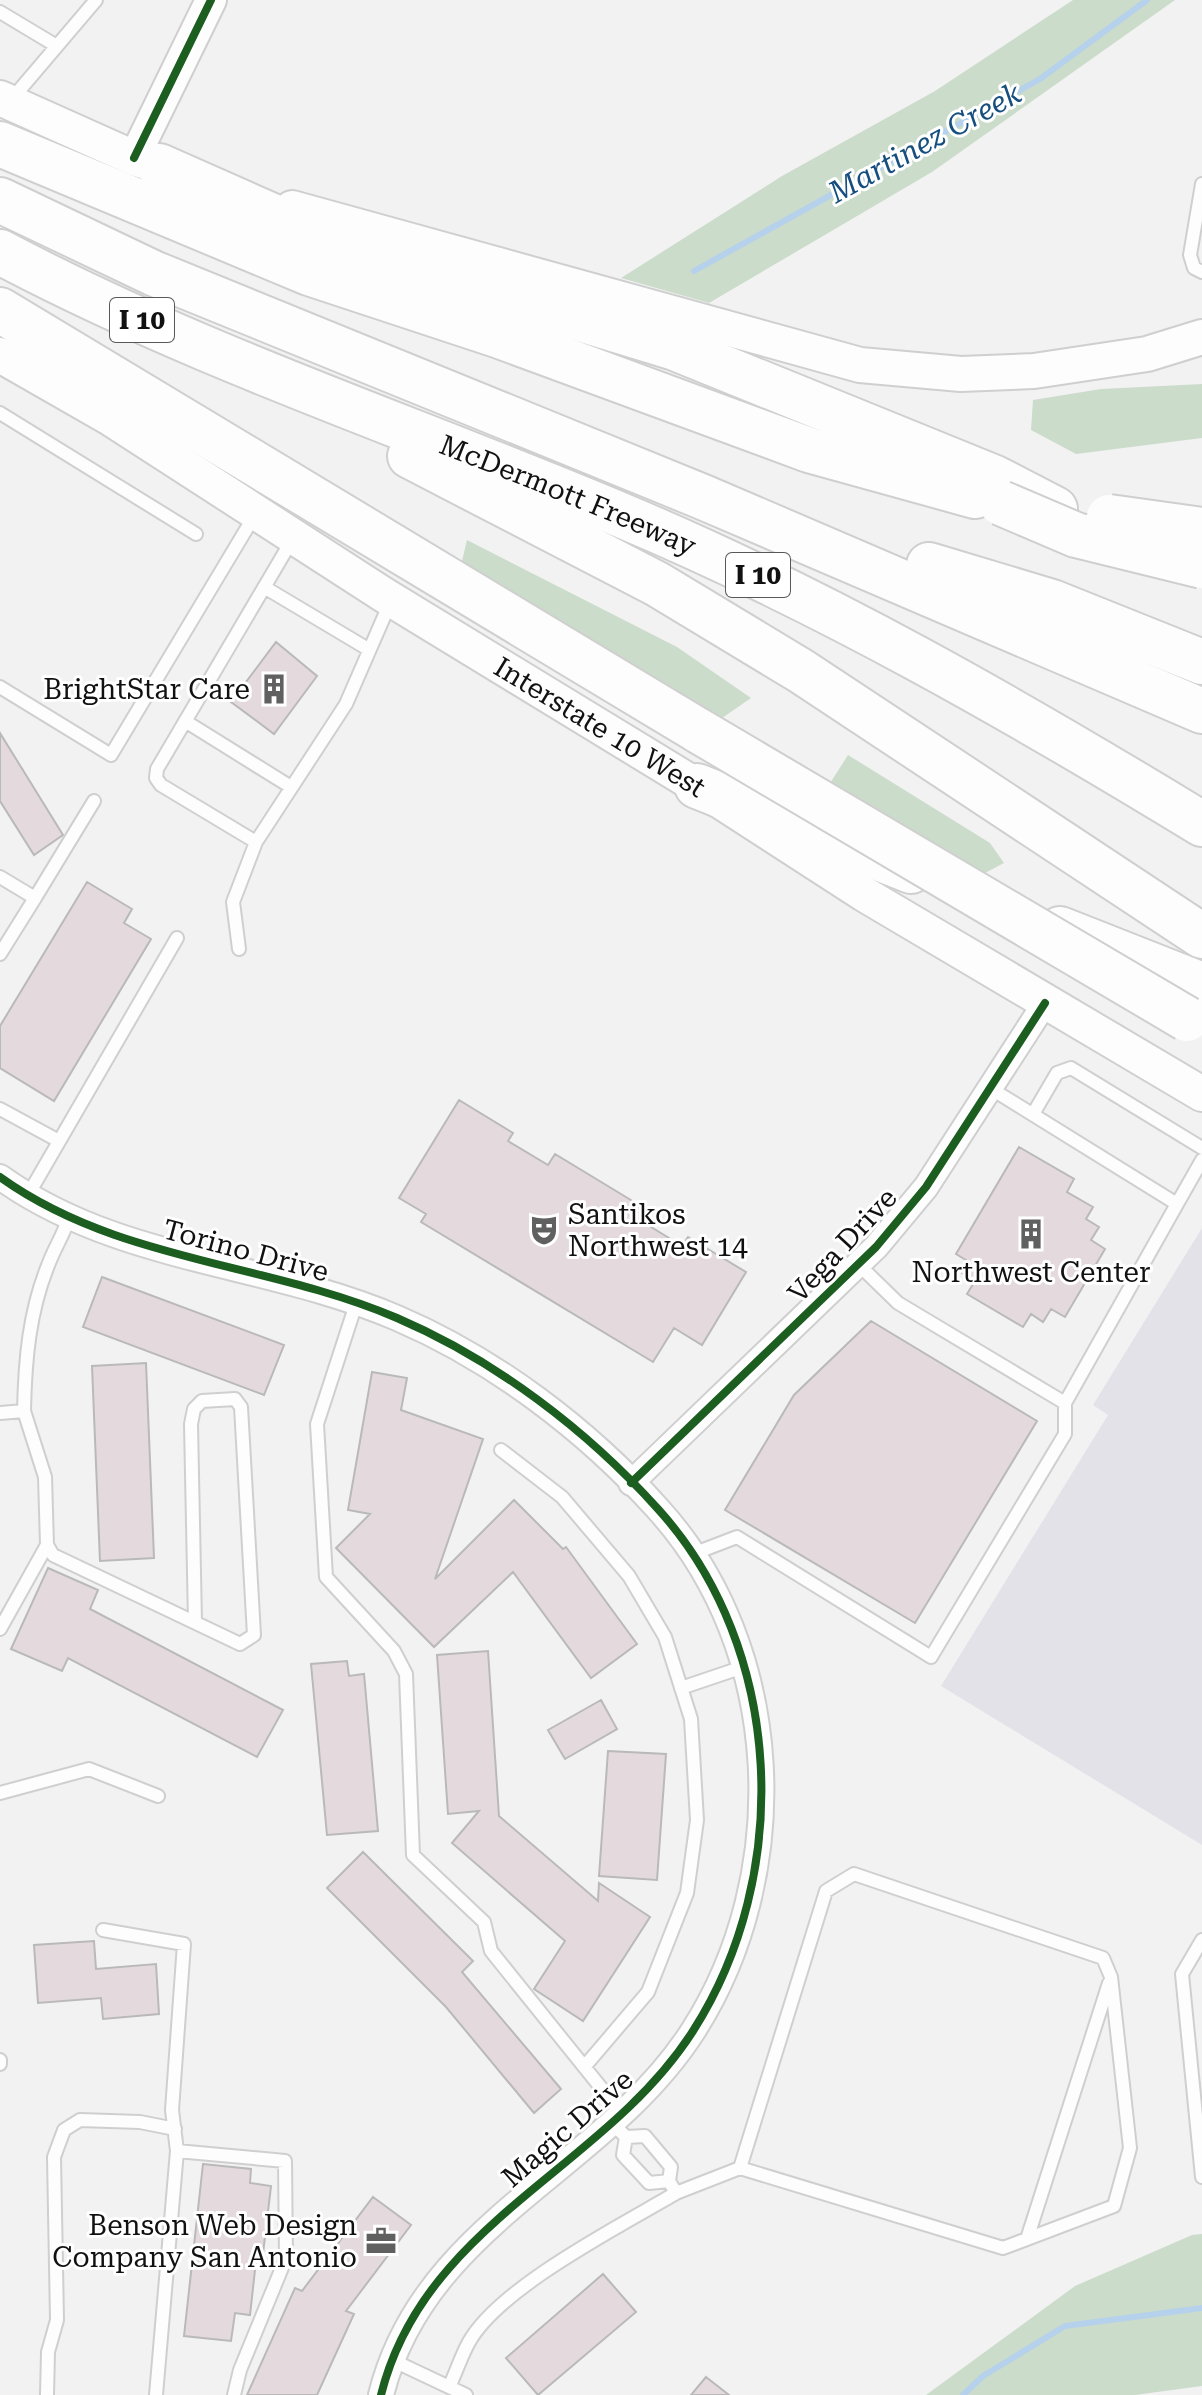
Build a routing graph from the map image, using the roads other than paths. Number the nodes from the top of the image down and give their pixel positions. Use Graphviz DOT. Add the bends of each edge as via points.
graph roads {
  1 [pos="96,0"];
  2 [pos="211,0"];
  3 [pos="0,12"];
  4 [pos="55,45"];
  5 [pos="4,100"];
  6 [pos="0,144"];
  7 [pos="147,162"];
  8 [pos="1202,184"];
  9 [pos="0,200"];
  10 [pos="0,252"];
  11 [pos="1202,272"];
  12 [pos="0,310"];
  13 [pos="1202,337"];
  14 [pos="0,355"];
  15 [pos="287,385"];
  16 [pos="0,413"];
  17 [pos="703,497"];
  18 [pos="1001,503"];
  19 [pos="256,513"];
  20 [pos="1202,530"];
  21 [pos="196,534"];
  22 [pos="294,537"];
  23 [pos="1202,566"];
  24 [pos="264,587"];
  25 [pos="1202,588"];
  26 [pos="391,600"];
  27 [pos="368,649"];
  28 [pos="1202,662"];
  29 [pos="0,687"];
  30 [pos="1202,711"];
  31 [pos="185,721"];
  32 [pos="697,786"];
  33 [pos="291,787"];
  34 [pos="94,801"];
  35 [pos="1202,824"];
  36 [pos="256,842"];
  37 [pos="0,877"];
  38 [pos="35,898"];
  39 [pos="1202,936"];
  40 [pos="177,938"];
  41 [pos="239,949"];
  42 [pos="0,954"];
  43 [pos="1045,1003"];
  44 [pos="1198,1015"];
  45 [pos="990,1088"];
  46 [pos="1202,1094"];
  47 [pos="0,1109"];
  48 [pos="1033,1114"];
  49 [pos="59,1141"];
  50 [pos="1202,1148"];
  51 [pos="1202,1160"];
  52 [pos="0,1177"];
  53 [pos="28,1195"];
  54 [pos="1177,1204"];
  55 [pos="69,1217"];
  56 [pos="859,1265"];
  57 [pos="356,1304"];
  58 [pos="1065,1403"];
  59 [pos="24,1411"];
  60 [pos="0,1413"];
  61 [pos="501,1450"];
  62 [pos="631,1483"];
  63 [pos="47,1545"];
  64 [pos="690,1555"];
  65 [pos="195,1622"];
  66 [pos="0,1629"];
  67 [pos="743,1667"];
  68 [pos="681,1688"];
  69 [pos="0,1793"];
  70 [pos="158,1796"];
  71 [pos="103,1930"];
  72 [pos="1202,1940"];
  73 [pos="1111,1977"];
  74 [pos="585,2066"];
  75 [pos="621,2125"];
  76 [pos="175,2129"];
  77 [pos="177,2151"];
  78 [pos="740,2168"];
  79 [pos="1202,2177"];
  80 [pos="669,2181"];
  81 [pos="676,2193"];
  82 [pos="1027,2239"];
  83 [pos="394,2361"];
  84 [pos="449,2387"];
  85 [pos="47,2395"];
  86 [pos="156,2395"];
  87 [pos="234,2395"];
  88 [pos="381,2395"];
  89 [pos="466,2395"];
  1 -- 4 [label="lane"];
  2 -- 7 [label="street"];
  3 -- 4 [label="lane"];
  4 -- 5 [label="lane"];
  5 -- 7 [label="main road"];
  6 -- 18 [label="highway" via="309,273 497,335 809,450"];
  7 -- 13 [label="main road" via="399,238 860,365 961,374 1034,371 1147,354"];
  7 -- 25 [label="highway" via="338,245 689,354 995,478"];
  8 -- 11 [label="lane" via="1190,255 1194,268"];
  9 -- 17 [label="highway, McDermott Freeway / I 10" via="153,273"];
  10 -- 15 [label="highway, McDermott Freeway / I 10"];
  12 -- 44 [label="highway, bridge" via="699,731"];
  14 -- 19 [label="main road, Interstate 10 West" via="110,418"];
  15 -- 35 [label="highway, McDermott Freeway / I 10" via="622,515 763,577 973,689"];
  15 -- 39 [label="highway" via="457,484 657,584 801,671"];
  16 -- 21 [label="lane"];
  17 -- 28 [label="highway" via="1052,602"];
  17 -- 30 [label="highway, McDermott Freeway / I 10"];
  18 -- 20 [label="highway, bridge"];
  18 -- 23 [label="highway, bridge" via="1076,535"];
  19 -- 22 [label="main road, Interstate 10 West"];
  19 -- 29 [label="lane" via="111,755"];
  22 -- 24 [label="lane"];
  22 -- 26 [label="main road, Interstate 10 West"];
  24 -- 27 [label="lane"];
  24 -- 31 [label="lane"];
  26 -- 27 [label="lane"];
  26 -- 32 [label="main road, Interstate 10 West"];
  27 -- 33 [label="lane" via="346,704"];
  31 -- 33 [label="lane"];
  31 -- 36 [label="lane" via="156,778"];
  32 -- 43 [label="main road, Interstate 10 West"];
  32 -- 44 [label="highway"];
  33 -- 36 [label="lane"];
  34 -- 38 [label="lane"];
  36 -- 41 [label="lane" via="233,902"];
  37 -- 38 [label="lane"];
  38 -- 42 [label="lane"];
  40 -- 49 [label="lane"];
  43 -- 45 [label="street, Vega Drive"];
  43 -- 46 [label="main road, Interstate 10 West"];
  45 -- 48 [label="lane"];
  45 -- 56 [label="street, Vega Drive" via="926,1187"];
  47 -- 49 [label="lane"];
  48 -- 50 [label="lane" via="1057,1073 1071,1068"];
  48 -- 54 [label="lane"];
  49 -- 53 [label="lane"];
  51 -- 54 [label="lane"];
  52 -- 53 [label="street, Torino Drive"];
  53 -- 55 [label="street, Torino Drive"];
  54 -- 58 [label="lane"];
  55 -- 57 [label="street, Torino Drive" via="124,1240"];
  55 -- 59 [label="lane" via="49,1262 26,1344"];
  56 -- 58 [label="lane" via="898,1303"];
  56 -- 62 [label="street, Vega Drive"];
  57 -- 62 [label="street, Torino Drive" via="470,1355 580,1434"];
  57 -- 74 [label="lane" via="317,1424 326,1577 394,1651 406,1674 413,1855 484,1922 491,1951"];
  58 -- 64 [label="lane" via="1065,1434 931,1657 737,1537"];
  59 -- 60 [label="lane"];
  59 -- 63 [label="lane" via="45,1477"];
  61 -- 68 [label="lane" via="562,1497 629,1576 665,1637"];
  62 -- 64 [label="street, Magic Drive" via="660,1511"];
  63 -- 65 [label="lane" via="53,1555"];
  63 -- 66 [label="lane"];
  64 -- 67 [label="street, Magic Drive" via="711,1589"];
  65 -- 65 [label="lane" via="240,1644 254,1635 241,1407 235,1399 202,1401 191,1424"];
  67 -- 68 [label="lane"];
  67 -- 75 [label="street, Magic Drive" via="761,1765 758,1858 749,1903 729,1961 694,2030"];
  68 -- 74 [label="lane" via="691,1719 697,1820 687,1893 648,1992"];
  69 -- 70 [label="lane" via="89,1769"];
  71 -- 76 [label="lane" via="184,1944"];
  72 -- 79 [label="lane" via="1182,1974"];
  73 -- 78 [label="lane" via="1103,1958 854,1874 826,1891"];
  73 -- 82 [label="lane"];
  73 -- 82 [label="lane" via="1130,2148 1114,2206"];
  74 -- 75 [label="lane"];
  75 -- 80 [label="lane" via="645,2136 671,2167"];
  75 -- 80 [label="lane" via="623,2155 649,2183"];
  75 -- 83 [label="street, Magic Drive" via="468,2243 417,2315"];
  76 -- 77 [label="lane"];
  76 -- 85 [label="lane" via="80,2120 64,2130 54,2157 57,2320 48,2352"];
  77 -- 86 [label="lane"];
  77 -- 87 [label="lane" via="285,2161 286,2258"];
  78 -- 81 [label="lane"];
  78 -- 82 [label="lane" via="1003,2248"];
  80 -- 81 [label="lane"];
  81 -- 84 [label="lane" via="514,2294 470,2340"];
  83 -- 84 [label="lane"];
  83 -- 88 [label="street, Magic Drive"];
  84 -- 89 [label="lane"];
}
